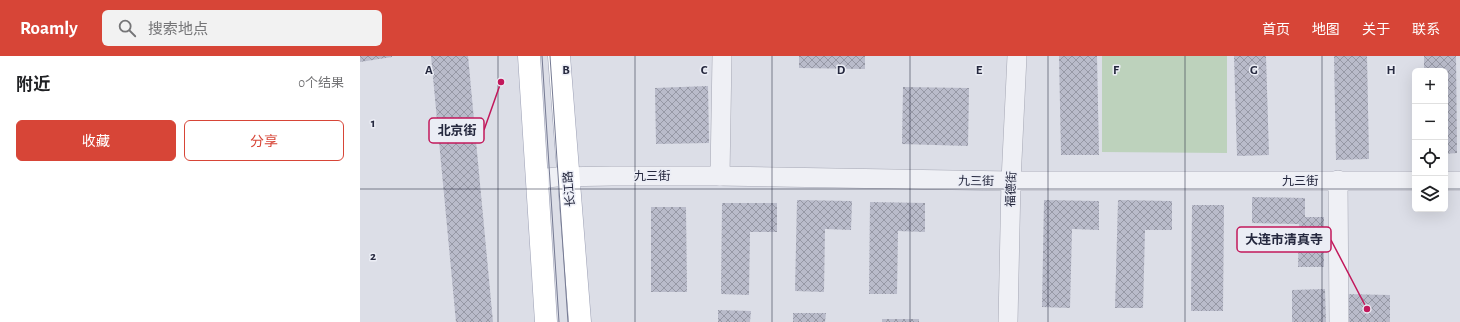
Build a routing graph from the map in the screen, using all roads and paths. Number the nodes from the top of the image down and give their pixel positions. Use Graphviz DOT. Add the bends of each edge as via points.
graph roads {
  1 [pos="529,56"];
  2 [pos="559,56"];
  3 [pos="722,56"];
  4 [pos="1018,56"];
  5 [pos="568,176"];
  6 [pos="720,176"];
  7 [pos="537,179"];
  8 [pos="1338,180"];
  9 [pos="1412,180"];
  10 [pos="1011,181"];
  11 [pos="1448,181"];
  12 [pos="1460,181"];
  13 [pos="546,322"];
  14 [pos="580,322"];
  15 [pos="1008,322"];
  16 [pos="1339,322"];
  1 -- 7 [label="main road"];
  2 -- 5 [label="main road, 长江路"];
  3 -- 6 [label="street"];
  4 -- 10 [label="street, 福德街"];
  5 -- 6 [label="street, 九三街"];
  5 -- 7 [label="street, 九三街"];
  5 -- 14 [label="main road, 长江路"];
  6 -- 10 [label="street, 九三街"];
  7 -- 13 [label="main road"];
  8 -- 9 [label="street, 九三街"];
  8 -- 10 [label="street, 九三街"];
  8 -- 16 [label="street"];
  10 -- 15 [label="street, 福德街"];
  11 -- 12 [label="street"];
}
